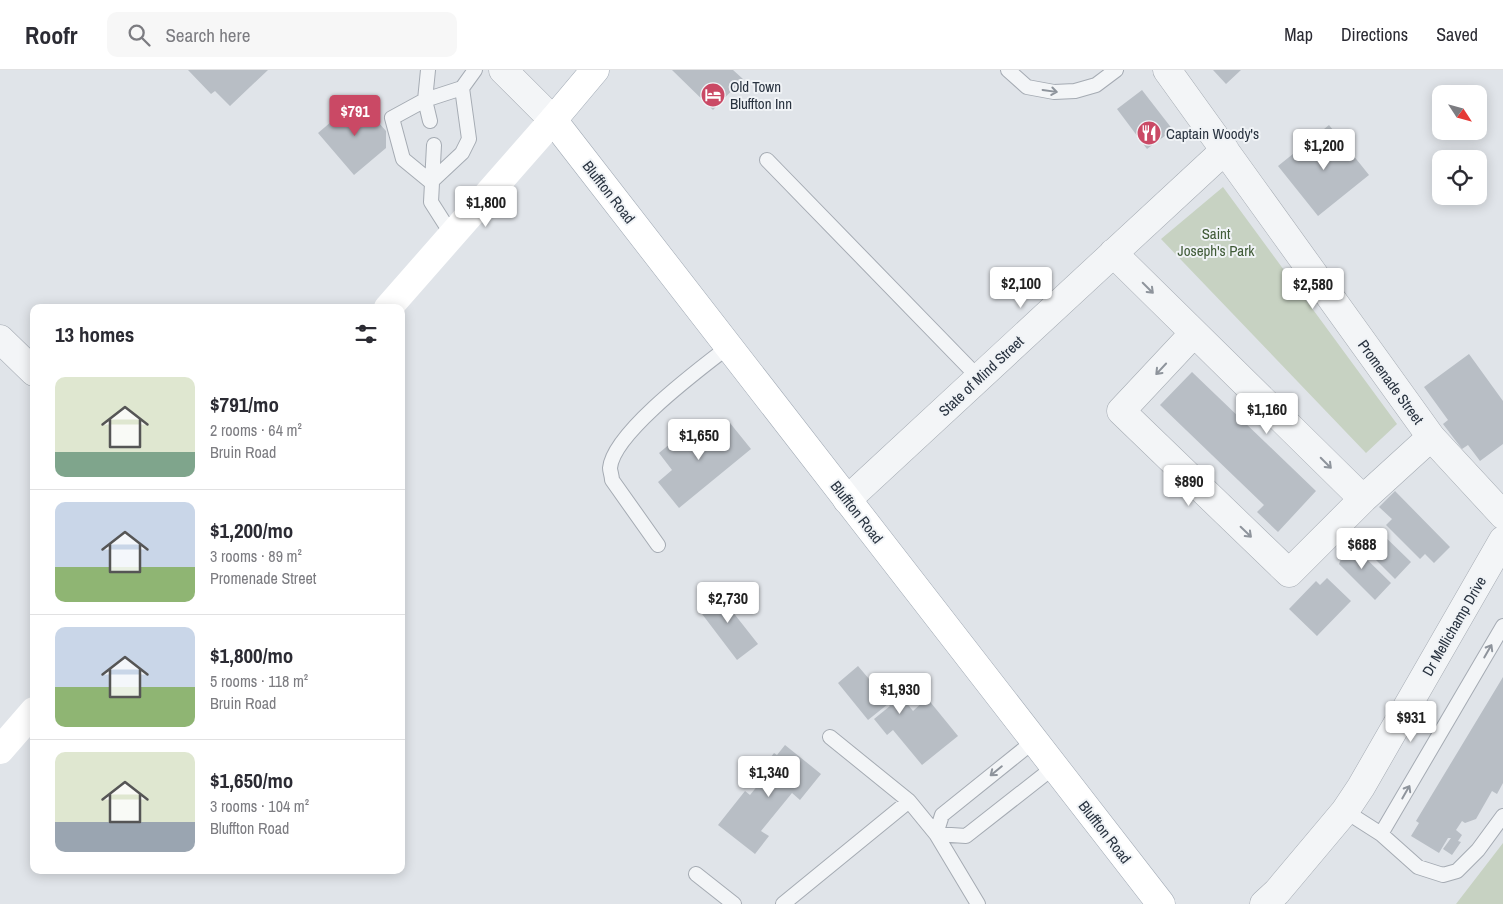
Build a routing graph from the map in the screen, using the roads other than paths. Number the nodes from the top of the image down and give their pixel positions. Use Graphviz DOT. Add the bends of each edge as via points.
graph roads {
  1 [pos="428,70"];
  2 [pos="475,70"];
  3 [pos="503,70"];
  4 [pos="595,70"];
  5 [pos="1008,70"];
  6 [pos="1116,70"];
  7 [pos="1167,70"];
  8 [pos="462,88"];
  9 [pos="425,100"];
  10 [pos="553,120"];
  11 [pos="430,121"];
  12 [pos="434,145"];
  13 [pos="1225,150"];
  14 [pos="767,160"];
  15 [pos="431,182"];
  16 [pos="452,234"];
  17 [pos="1114,253"];
  18 [pos="391,304"];
  19 [pos="1194,333"];
  20 [pos="0,339"];
  21 [pos="728,347"];
  22 [pos="30,368"];
  23 [pos="979,378"];
  24 [pos="1431,437"];
  25 [pos="1363,499"];
  26 [pos="847,500"];
  27 [pos="1503,515"];
  28 [pos="1503,540"];
  29 [pos="658,545"];
  30 [pos="1503,626"];
  31 [pos="30,716"];
  32 [pos="830,737"];
  33 [pos="1034,741"];
  34 [pos="0,750"];
  35 [pos="1054,767"];
  36 [pos="909,801"];
  37 [pos="1345,811"];
  38 [pos="1503,816"];
  39 [pos="936,834"];
  40 [pos="1381,834"];
  41 [pos="696,874"];
  42 [pos="734,904"];
  43 [pos="783,904"];
  44 [pos="978,904"];
  45 [pos="1161,904"];
  46 [pos="1264,904"];
  1 -- 9 [label="lane"];
  2 -- 8 [label="lane"];
  3 -- 10 [label="street"];
  4 -- 10 [label="main road"];
  5 -- 6 [label="lane, one-way" via="1027,87 1054,92 1096,85"];
  7 -- 13 [label="street, Promenade Street"];
  8 -- 9 [label="lane"];
  8 -- 15 [label="lane" via="469,139 462,153"];
  9 -- 11 [label="lane"];
  9 -- 15 [label="lane" via="392,118 403,160"];
  10 -- 16 [label="main road"];
  10 -- 21 [label="main road, Bluffton Road"];
  12 -- 15 [label="lane"];
  13 -- 17 [label="street, State of Mind Street"];
  13 -- 24 [label="street, Promenade Street"];
  14 -- 23 [label="lane"];
  15 -- 16 [label="lane" via="431,202"];
  16 -- 18 [label="main road"];
  17 -- 19 [label="street, one-way"];
  17 -- 23 [label="street, State of Mind Street"];
  19 -- 25 [label="street, one-way"];
  19 -- 25 [label="street, one-way" via="1121,411 1289,574"];
  20 -- 22 [label="street"];
  21 -- 26 [label="main road, Bluffton Road"];
  21 -- 29 [label="lane" via="675,388 645,417 614,457 610,468 612,480"];
  23 -- 26 [label="street, State of Mind Street"];
  24 -- 25 [label="street"];
  24 -- 27 [label="street, Promenade Street"];
  26 -- 33 [label="main road, Bluffton Road"];
  28 -- 37 [label="street, Dr Mellichamp Drive"];
  40 -- 30 [label="lane, one-way"];
  31 -- 34 [label="main road"];
  32 -- 36 [label="lane"];
  33 -- 35 [label="main road, Bluffton Road"];
  33 -- 39 [label="lane, one-way" via="942,815"];
  35 -- 39 [label="lane" via="966,836"];
  35 -- 45 [label="main road, Bluffton Road"];
  36 -- 39 [label="lane"];
  36 -- 43 [label="lane"];
  37 -- 40 [label="lane"];
  37 -- 46 [label="street, Dr Mellichamp Drive"];
  38 -- 40 [label="lane" via="1478,850 1456,871 1443,875 1418,867"];
  39 -- 44 [label="lane"];
  41 -- 42 [label="lane"];
}
